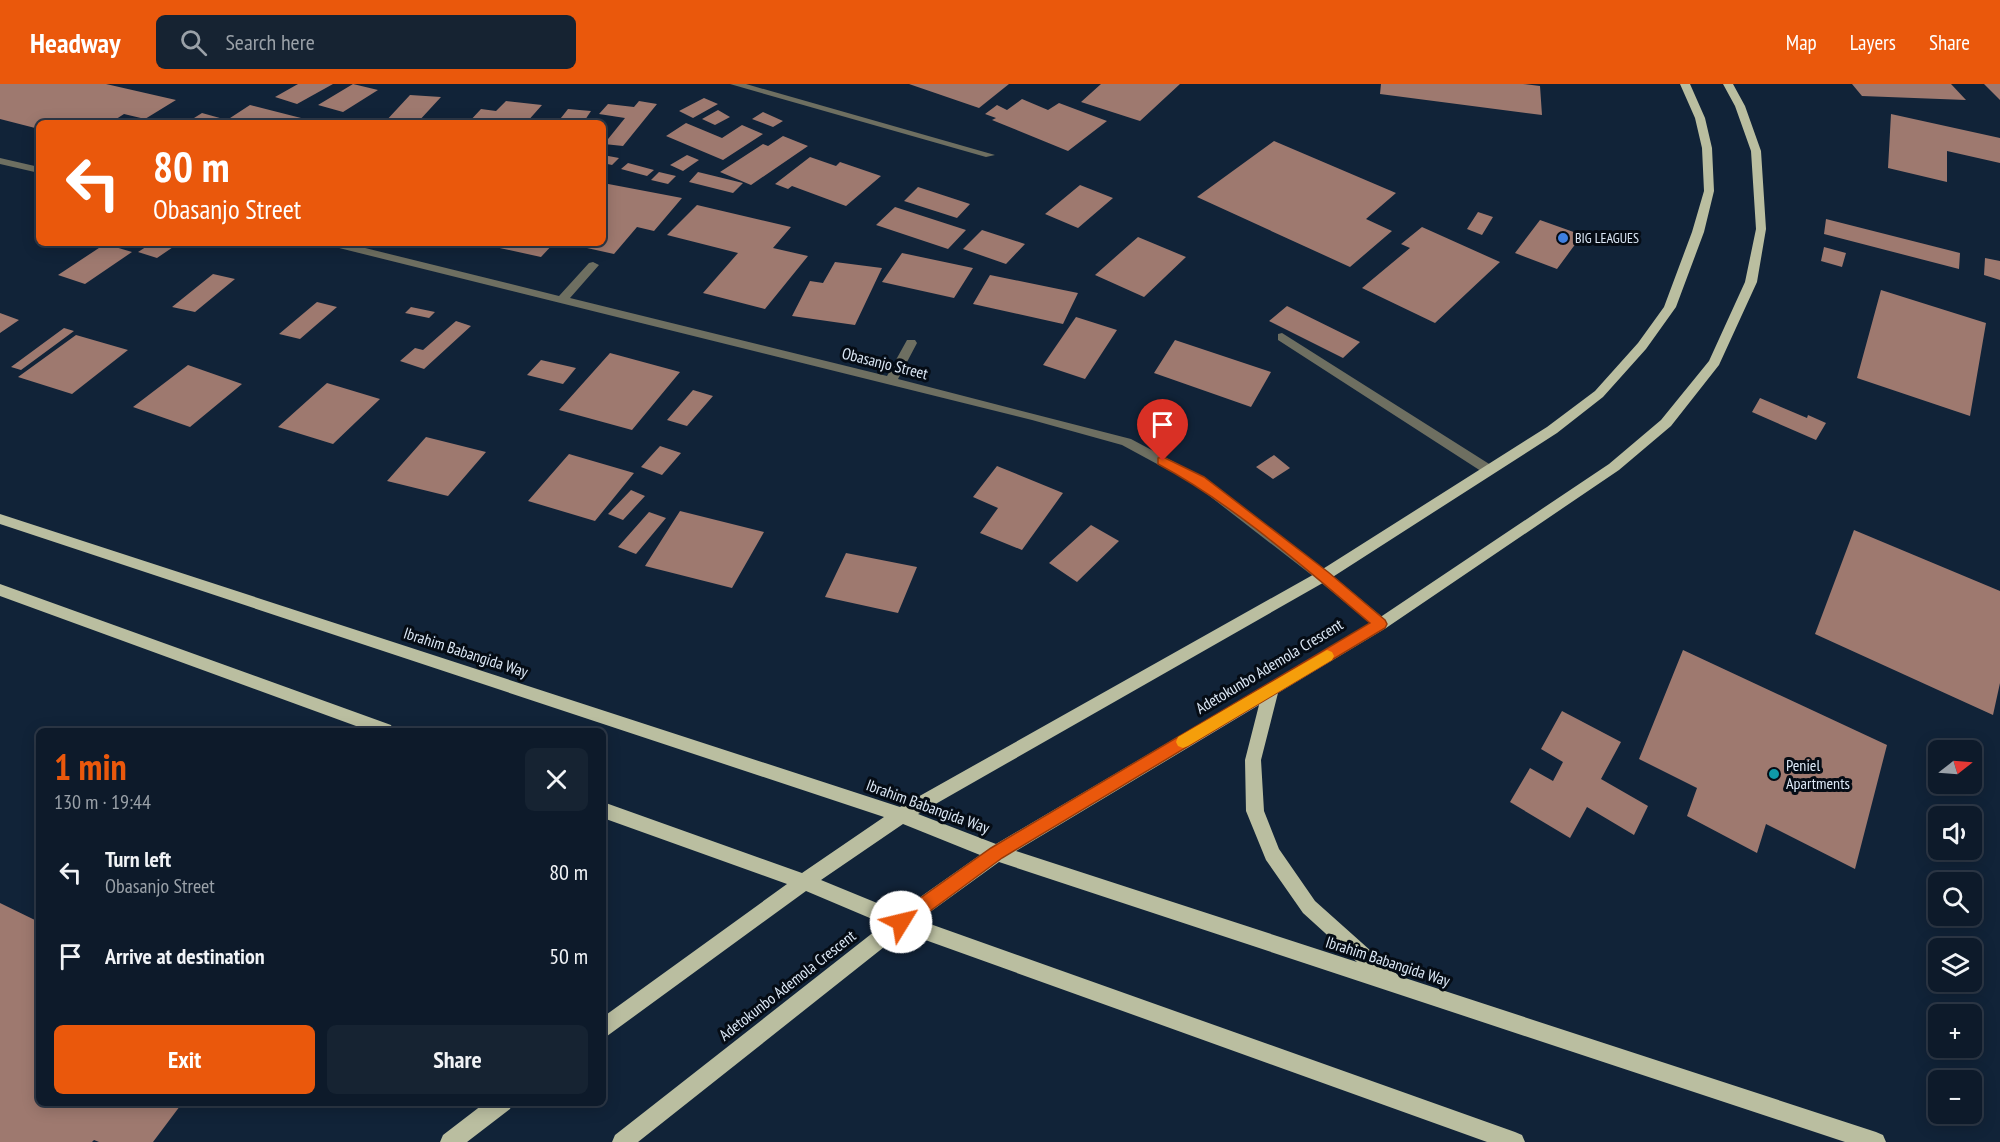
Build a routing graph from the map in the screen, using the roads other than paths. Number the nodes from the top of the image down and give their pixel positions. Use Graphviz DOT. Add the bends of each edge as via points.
graph roads {
  1 [pos="735,84"];
  2 [pos="1685,84"];
  3 [pos="1728,84"];
  4 [pos="990,155"];
  5 [pos="0,161"];
  6 [pos="36,169"];
  7 [pos="343,246"];
  8 [pos="593,265"];
  9 [pos="562,300"];
  10 [pos="1281,337"];
  11 [pos="911,343"];
  12 [pos="890,381"];
  13 [pos="1489,470"];
  14 [pos="0,519"];
  15 [pos="1323,576"];
  16 [pos="0,591"];
  17 [pos="1381,624"];
  18 [pos="1271,690"];
  19 [pos="380,728"];
  20 [pos="606,811"];
  21 [pos="901,815"];
  22 [pos="997,853"];
  23 [pos="804,882"];
  24 [pos="901,922"];
  25 [pos="1397,985"];
  26 [pos="606,1027"];
  27 [pos="497,1106"];
  28 [pos="450,1142"];
  29 [pos="622,1142"];
  30 [pos="1515,1142"];
  31 [pos="1876,1142"];
  1 -- 4 [label="street"];
  2 -- 13 [label="main road" via="1700,118 1707,148 1709,191 1670,307 1599,394"];
  3 -- 17 [label="main road, Adetokunbo Ademola Crescent" via="1756,152 1761,229 1751,282 1715,362 1666,423 1614,468"];
  5 -- 6 [label="street"];
  7 -- 9 [label="street, Obasanjo Street"];
  8 -- 9 [label="street"];
  9 -- 12 [label="street, Obasanjo Street"];
  10 -- 13 [label="street"];
  11 -- 12 [label="street"];
  12 -- 15 [label="street, Obasanjo Street" via="1126,442 1199,481"];
  13 -- 15 [label="main road"];
  14 -- 21 [label="main road, Ibrahim Babangida Way"];
  15 -- 17 [label="street, Obasanjo Street"];
  15 -- 21 [label="main road"];
  16 -- 19 [label="main road"];
  17 -- 18 [label="main road, Adetokunbo Ademola Crescent"];
  18 -- 22 [label="main road, Adetokunbo Ademola Crescent"];
  18 -- 25 [label="main road" via="1253,760 1255,812 1272,854 1309,907"];
  20 -- 23 [label="main road"];
  21 -- 22 [label="main road, Ibrahim Babangida Way"];
  21 -- 23 [label="main road"];
  22 -- 24 [label="main road, Adetokunbo Ademola Crescent"];
  22 -- 25 [label="main road, Ibrahim Babangida Way"];
  23 -- 24 [label="main road"];
  23 -- 26 [label="main road"];
  24 -- 29 [label="main road, Adetokunbo Ademola Crescent"];
  24 -- 30 [label="main road"];
  25 -- 31 [label="main road, Ibrahim Babangida Way"];
  27 -- 28 [label="main road"];
}
